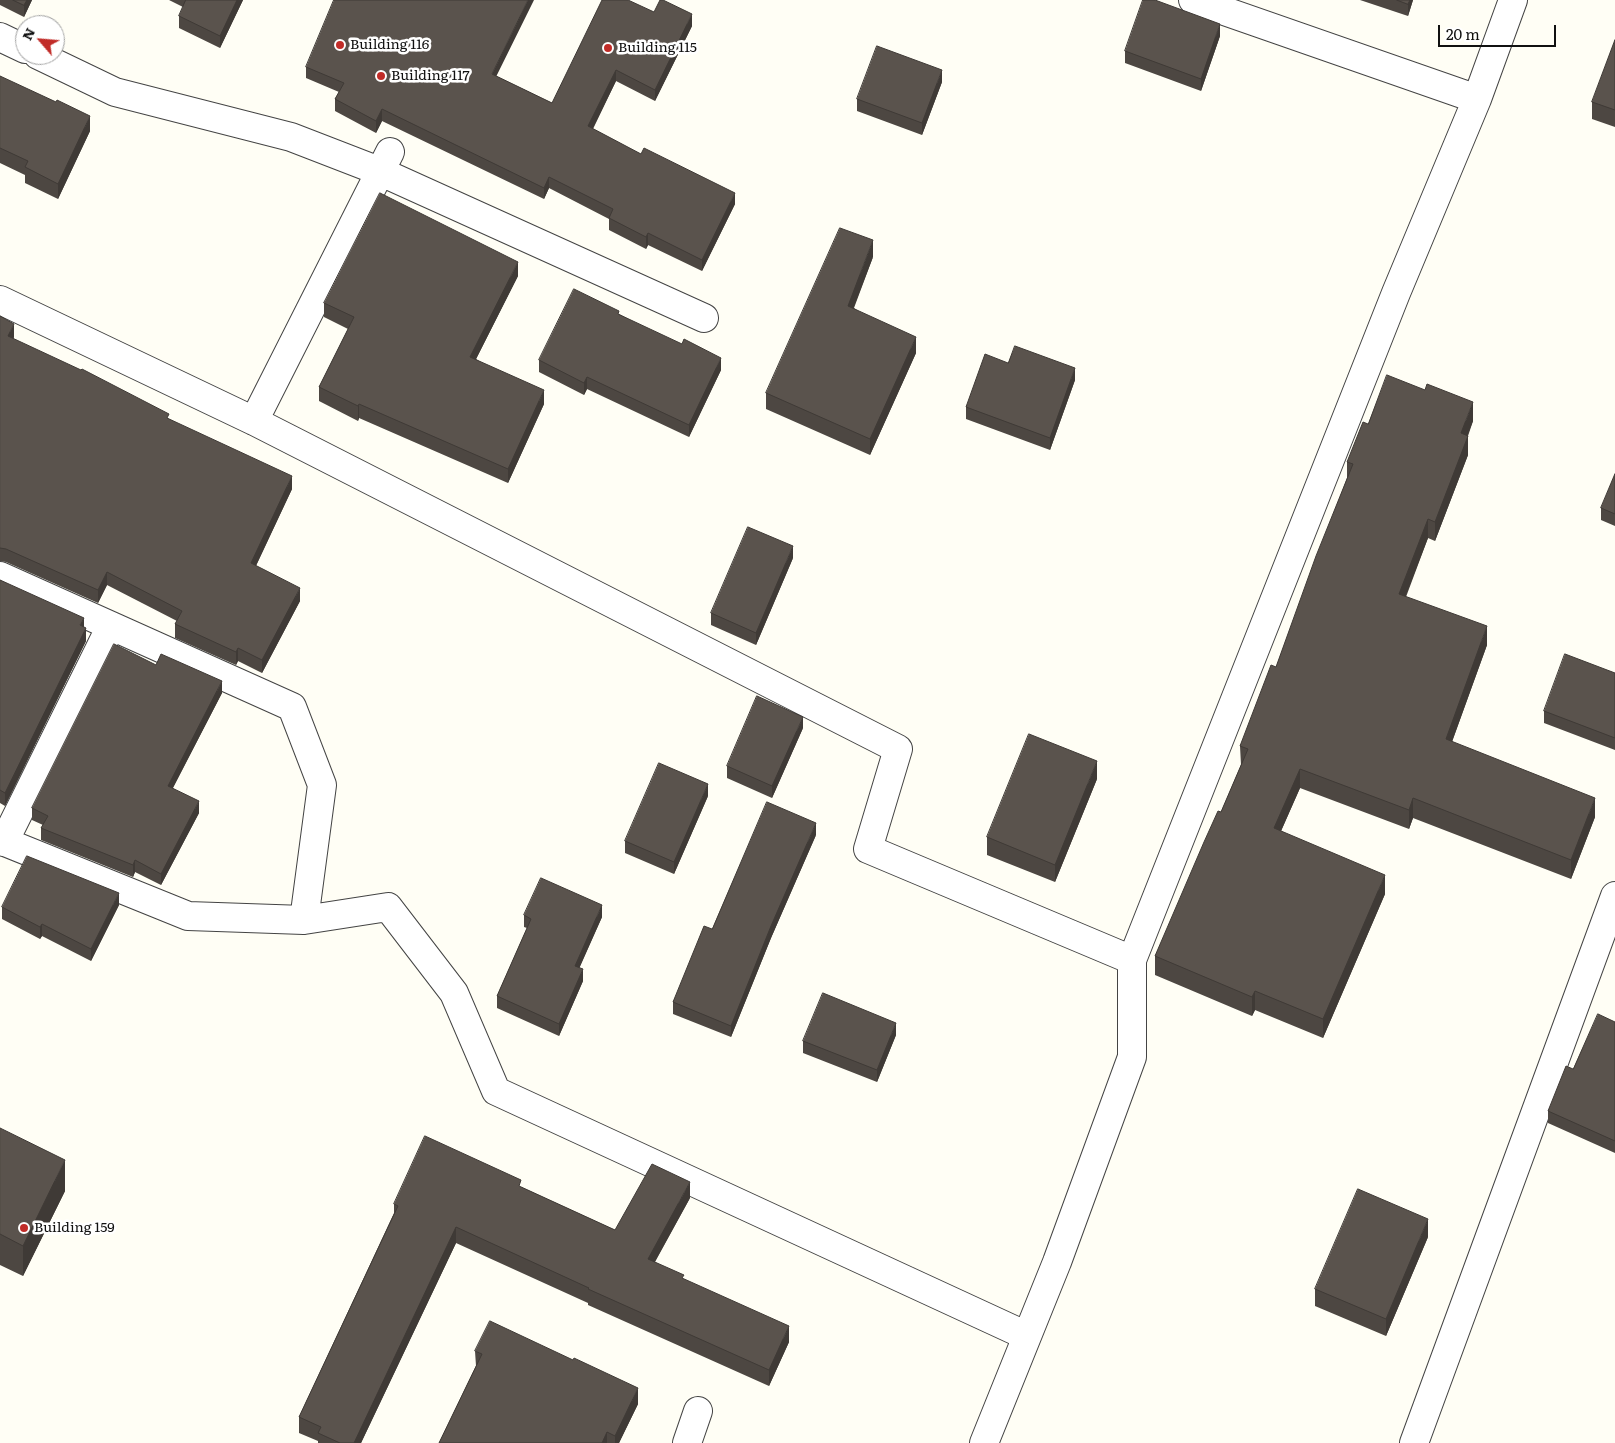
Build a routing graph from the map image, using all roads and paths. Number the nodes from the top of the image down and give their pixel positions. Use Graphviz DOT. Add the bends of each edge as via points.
graph roads {
  1 [pos="1194,0"];
  2 [pos="1513,0"];
  3 [pos="0,37"];
  4 [pos="15,44"];
  5 [pos="59,65"];
  6 [pos="1477,99"];
  7 [pos="385,162"];
  8 [pos="0,300"];
  9 [pos="704,318"];
  10 [pos="254,422"];
  11 [pos="0,576"];
  12 [pos="111,626"];
  13 [pos="2,841"];
  14 [pos="1615,896"];
  15 [pos="304,920"];
  16 [pos="1132,960"];
  17 [pos="1027,1336"];
  18 [pos="698,1411"];
  19 [pos="686,1443"];
  20 [pos="984,1443"];
  21 [pos="1414,1443"];
  1 -- 6 [label="street"];
  2 -- 6 [label="street"];
  3 -- 4 [label="street"];
  5 -- 7 [label="street" via="115,92"];
  6 -- 16 [label="street" via="1392,303"];
  7 -- 9 [label="street"];
  7 -- 10 [label="street"];
  8 -- 10 [label="street"];
  10 -- 16 [label="street" via="898,749 868,849"];
  11 -- 12 [label="street"];
  12 -- 13 [label="street"];
  12 -- 15 [label="street" via="292,707 322,785"];
  13 -- 15 [label="street" via="188,916"];
  14 -- 21 [label="street"];
  15 -- 17 [label="street" via="388,907 454,993 496,1091"];
  16 -- 17 [label="street" via="1132,1057"];
  17 -- 20 [label="street"];
  18 -- 19 [label="street"];
}
